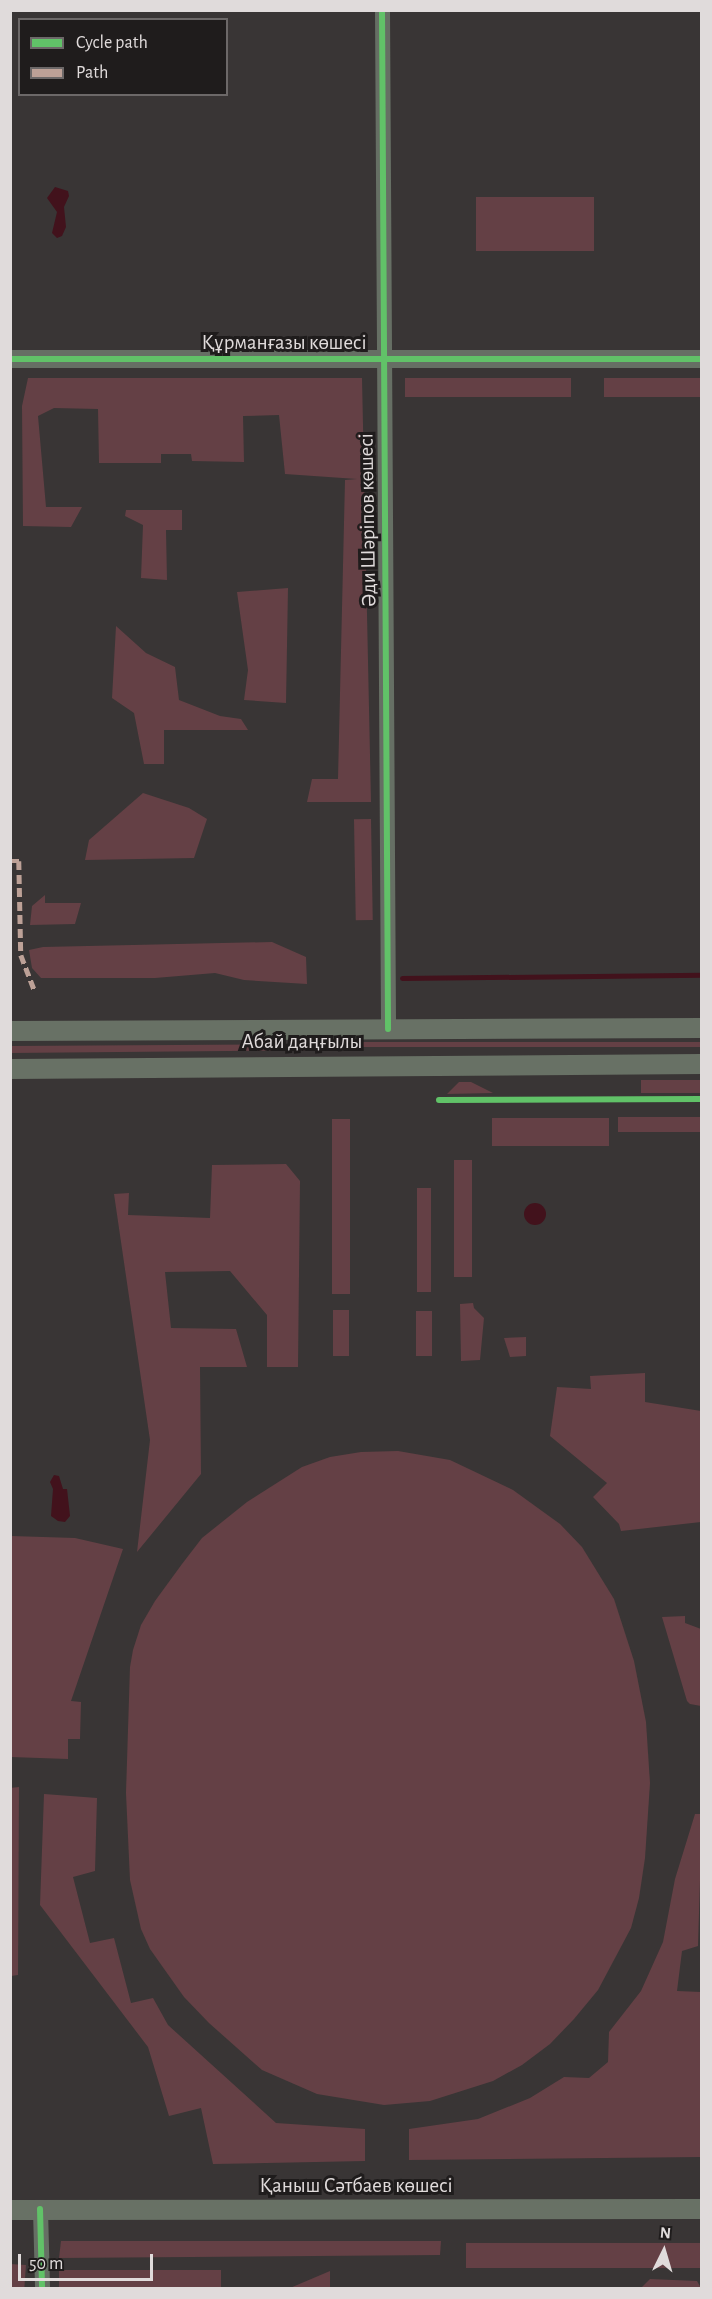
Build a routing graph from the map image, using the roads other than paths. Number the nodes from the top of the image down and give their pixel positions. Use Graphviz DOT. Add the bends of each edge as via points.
graph roads {
  1 [pos="382,10"];
  2 [pos="10,359"];
  3 [pos="382,359"];
  4 [pos="702,359"];
  5 [pos="702,1028"];
  6 [pos="388,1029"];
  7 [pos="10,1031"];
  8 [pos="702,1064"];
  9 [pos="10,1069"];
  10 [pos="40,2209"];
  11 [pos="702,2209"];
  12 [pos="10,2210"];
  13 [pos="42,2289"];
  1 -- 3 [label="street, Әди Шәріпов көшесі"];
  2 -- 3 [label="street, Құрманғазы көшесі"];
  3 -- 4 [label="street, Құрманғазы көшесі"];
  3 -- 6 [label="street, Әди Шәріпов көшесі"];
  5 -- 6 [label="main road, Абай даңғылы"];
  6 -- 7 [label="main road, Абай даңғылы"];
  8 -- 9 [label="main road, Абай даңғылы"];
  10 -- 11 [label="main road, Қаныш Сәтбаев көшесі"];
  10 -- 12 [label="main road, Қаныш Сәтбаев көшесі"];
  10 -- 13 [label="street"];
}
